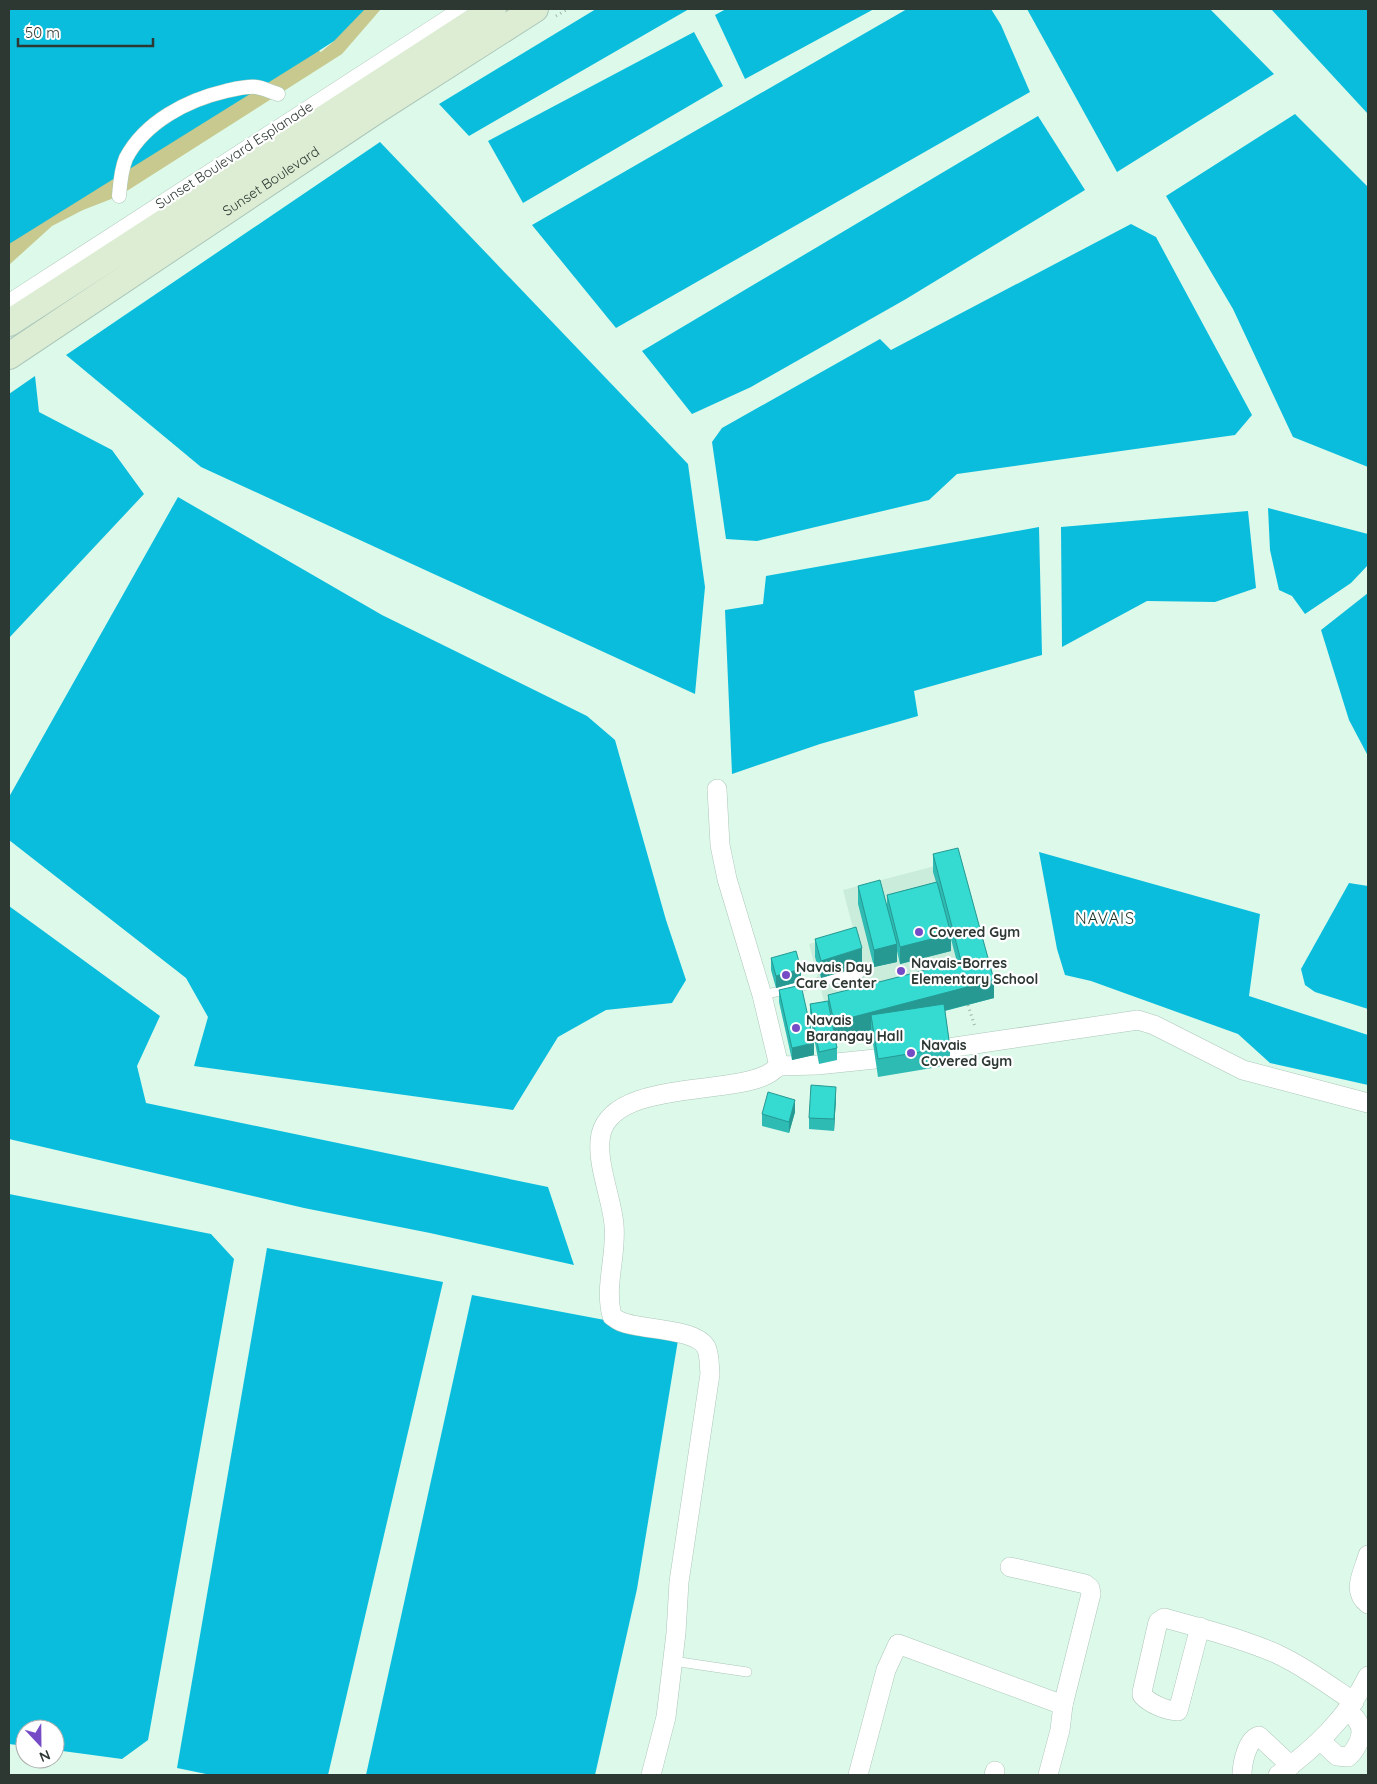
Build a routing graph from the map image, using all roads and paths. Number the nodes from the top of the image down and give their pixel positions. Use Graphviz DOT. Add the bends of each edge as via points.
graph roads {
  1 [pos="460,9"];
  2 [pos="493,9"];
  3 [pos="535,9"];
  4 [pos="278,94"];
  5 [pos="119,196"];
  6 [pos="9,301"];
  7 [pos="9,323"];
  8 [pos="9,356"];
  9 [pos="717,790"];
  10 [pos="860,973"];
  11 [pos="762,995"];
  12 [pos="948,1048"];
  13 [pos="875,1058"];
  14 [pos="779,1066"];
  15 [pos="1368,1103"];
  16 [pos="1368,1555"];
  17 [pos="1010,1567"];
  18 [pos="1368,1604"];
  19 [pos="1200,1627"];
  20 [pos="673,1661"];
  21 [pos="747,1672"];
  22 [pos="1368,1676"];
  23 [pos="1062,1705"];
  24 [pos="1351,1706"];
  25 [pos="1321,1740"];
  26 [pos="1285,1771"];
  27 [pos="651,1775"];
  28 [pos="858,1775"];
  29 [pos="1048,1775"];
  30 [pos="1242,1775"];
  1 -- 6 [label="street, Sunset Boulevard Esplanade"];
  2 -- 7 [label="main road, Sunset Boulevard"];
  3 -- 8 [label="main road, Sunset Boulevard"];
  4 -- 5 [label="street" via="255,87 236,89 208,95 183,106 137,142 126,160"];
  9 -- 11 [label="street" via="720,845 727,879"];
  10 -- 11 [label="lane"];
  11 -- 14 [label="street"];
  12 -- 15 [label="street" via="1138,1020 1242,1070"];
  13 -- 14 [label="street"];
  14 -- 20 [label="street" via="752,1079 633,1102 607,1120 601,1135 602,1164 614,1226 609,1291 612,1316 622,1322 690,1336 706,1347 709,1358 710,1374 679,1582"];
  16 -- 18 [label="street" via="1358,1589 1360,1597"];
  17 -- 23 [label="street" via="1085,1584 1090,1588"];
  19 -- 19 [label="street" via="1164,1618 1158,1622 1142,1692 1148,1701 1178,1711"];
  19 -- 24 [label="street" via="1275,1654 1313,1674"];
  20 -- 21 [label="lane"];
  20 -- 27 [label="street" via="666,1717"];
  22 -- 24 [label="street"];
  23 -- 28 [label="street" via="898,1644 886,1670"];
  23 -- 29 [label="street" via="1060,1730"];
  24 -- 25 [label="street"];
  24 -- 25 [label="street" via="1360,1723 1356,1750 1348,1757 1337,1756"];
  25 -- 26 [label="street"];
  26 -- 30 [label="street" via="1259,1736 1251,1741"];
}
